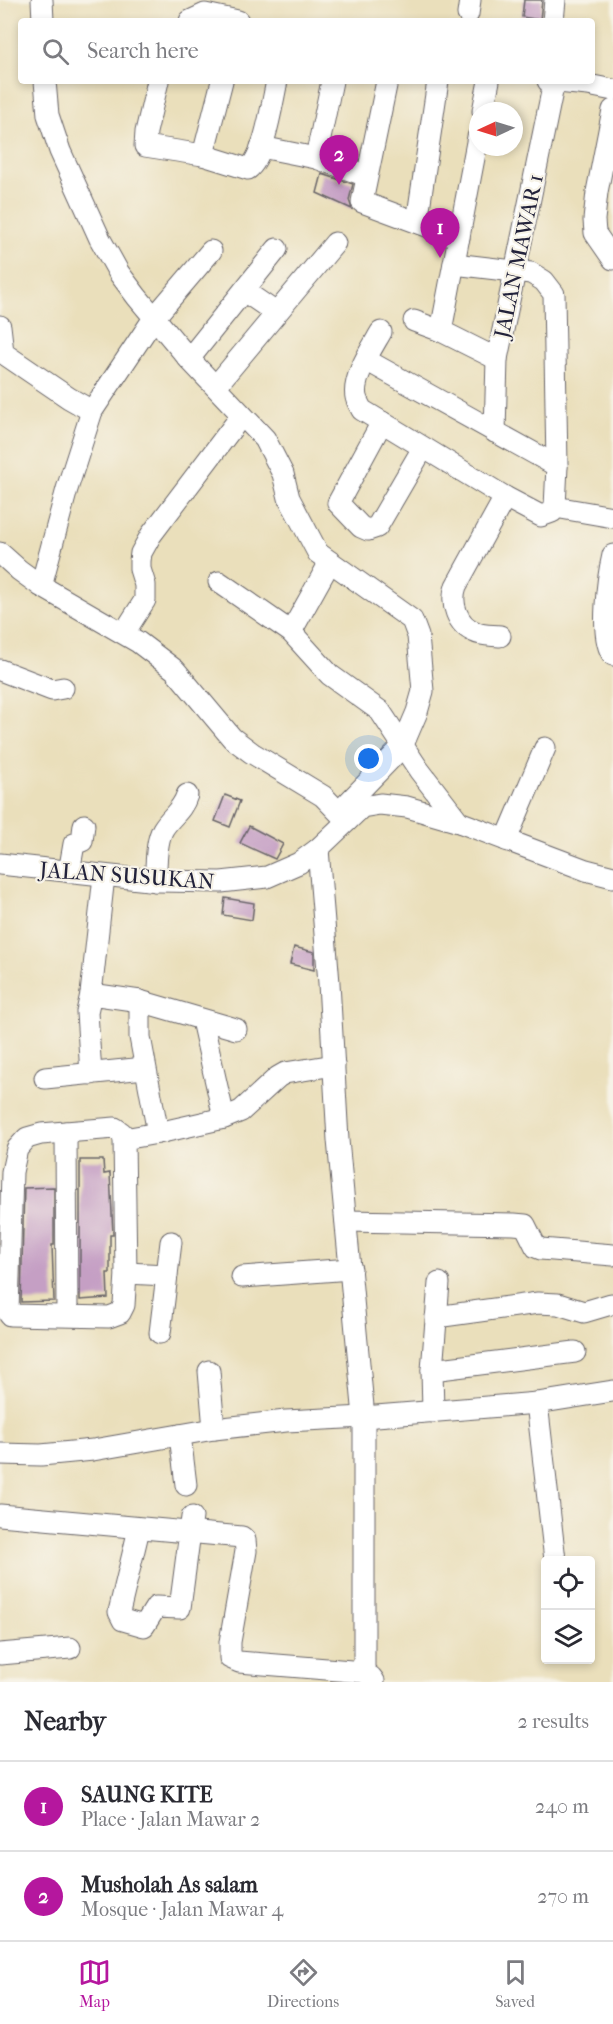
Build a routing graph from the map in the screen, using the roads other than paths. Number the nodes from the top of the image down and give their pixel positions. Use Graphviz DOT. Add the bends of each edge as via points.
graph roads {
  1 [pos="42,0"];
  2 [pos="555,0"];
  3 [pos="43,18"];
  4 [pos="553,18"];
  5 [pos="45,84"];
  6 [pos="157,84"];
  7 [pos="221,84"];
  8 [pos="276,84"];
  9 [pos="331,84"];
  10 [pos="386,84"];
  11 [pos="438,84"];
  12 [pos="488,84"];
  13 [pos="551,84"];
  14 [pos="576,84"];
  15 [pos="613,90"];
  16 [pos="485,102"];
  17 [pos="613,110"];
  18 [pos="261,147"];
  19 [pos="202,155"];
  20 [pos="474,156"];
  21 [pos="316,158"];
  22 [pos="368,176"];
  23 [pos="417,222"];
  24 [pos="459,238"];
  25 [pos="335,243"];
  26 [pos="277,249"];
  27 [pos="211,251"];
  28 [pos="613,259"];
  29 [pos="454,264"];
  30 [pos="516,273"];
  31 [pos="244,291"];
  32 [pos="276,313"];
  33 [pos="154,318"];
  34 [pos="414,321"];
  35 [pos="0,326"];
  36 [pos="441,331"];
  37 [pos="381,332"];
  38 [pos="1,351"];
  39 [pos="189,359"];
  40 [pos="497,359"];
  41 [pos="366,360"];
  42 [pos="216,386"];
  43 [pos="92,411"];
  44 [pos="243,415"];
  45 [pos="382,422"];
  46 [pos="495,432"];
  47 [pos="423,448"];
  48 [pos="557,466"];
  49 [pos="505,497"];
  50 [pos="555,507"];
  51 [pos="613,517"];
  52 [pos="0,553"];
  53 [pos="613,555"];
  54 [pos="330,562"];
  55 [pos="219,582"];
  56 [pos="41,586"];
  57 [pos="291,632"];
  58 [pos="124,633"];
  59 [pos="500,636"];
  60 [pos="613,655"];
  61 [pos="0,670"];
  62 [pos="63,688"];
  63 [pos="402,747"];
  64 [pos="545,748"];
  65 [pos="187,795"];
  66 [pos="344,816"];
  67 [pos="459,822"];
  68 [pos="84,825"];
  69 [pos="506,840"];
  70 [pos="318,849"];
  71 [pos="0,864"];
  72 [pos="69,872"];
  73 [pos="105,876"];
  74 [pos="613,877"];
  75 [pos="156,881"];
  76 [pos="92,994"];
  77 [pos="140,1001"];
  78 [pos="202,1020"];
  79 [pos="236,1029"];
  80 [pos="334,1065"];
  81 [pos="145,1068"];
  82 [pos="91,1074"];
  83 [pos="45,1078"];
  84 [pos="224,1118"];
  85 [pos="66,1132"];
  86 [pos="158,1133"];
  87 [pos="124,1139"];
  88 [pos="346,1221"];
  89 [pos="4,1242"];
  90 [pos="171,1242"];
  91 [pos="613,1255"];
  92 [pos="351,1269"];
  93 [pos="4,1273"];
  94 [pos="126,1273"];
  95 [pos="167,1275"];
  96 [pos="242,1277"];
  97 [pos="438,1283"];
  98 [pos="611,1304"];
  99 [pos="68,1315"];
  100 [pos="436,1317"];
  101 [pos="160,1333"];
  102 [pos="575,1352"];
  103 [pos="432,1370"];
  104 [pos="208,1371"];
  105 [pos="613,1391"];
  106 [pos="537,1403"];
  107 [pos="433,1412"];
  108 [pos="364,1417"];
  109 [pos="214,1429"];
  110 [pos="180,1435"];
  111 [pos="0,1454"];
  112 [pos="186,1485"];
  113 [pos="0,1515"];
  114 [pos="191,1525"];
  115 [pos="139,1528"];
  116 [pos="555,1556"];
  117 [pos="70,1648"];
  118 [pos="0,1654"];
  119 [pos="369,1677"];
  1 -- 3 [label="street"];
  2 -- 4 [label="street"];
  5 -- 33 [label="street" via="48,114 71,177 119,273"];
  6 -- 19 [label="street" via="144,144"];
  7 -- 19 [label="street"];
  8 -- 18 [label="street"];
  9 -- 21 [label="street"];
  10 -- 22 [label="street"];
  11 -- 23 [label="street"];
  12 -- 16 [label="street"];
  13 -- 30 [label="street, JALAN MAWAR 1"];
  14 -- 15 [label="street"];
  17 -- 28 [label="street" via="594,220 595,233"];
  18 -- 19 [label="street" via="248,169"];
  18 -- 21 [label="street"];
  20 -- 24 [label="street"];
  21 -- 22 [label="street"];
  22 -- 23 [label="street" via="362,202"];
  23 -- 24 [label="street"];
  24 -- 29 [label="street"];
  25 -- 32 [label="street"];
  26 -- 31 [label="street"];
  27 -- 33 [label="street"];
  29 -- 30 [label="street"];
  29 -- 36 [label="street"];
  30 -- 40 [label="street, JALAN MAWAR 1"];
  30 -- 48 [label="street" via="531,273 554,294"];
  31 -- 32 [label="street"];
  31 -- 39 [label="street"];
  32 -- 42 [label="street"];
  33 -- 39 [label="street"];
  33 -- 43 [label="street"];
  34 -- 36 [label="street"];
  35 -- 38 [label="street"];
  36 -- 40 [label="street"];
  37 -- 41 [label="street"];
  38 -- 43 [label="street"];
  39 -- 42 [label="street"];
  40 -- 46 [label="street, JALAN MAWAR 1"];
  41 -- 45 [label="street" via="356,386 356,398 362,410"];
  41 -- 46 [label="street"];
  42 -- 44 [label="street"];
  43 -- 56 [label="street"];
  44 -- 54 [label="street" via="265,439 318,554"];
  44 -- 58 [label="street" via="141,553 145,600"];
  45 -- 47 [label="street"];
  45 -- 47 [label="street" via="338,504 360,526 368,530 377,527"];
  46 -- 48 [label="street"];
  47 -- 49 [label="street"];
  48 -- 50 [label="street"];
  49 -- 50 [label="street" via="541,516"];
  49 -- 59 [label="street" via="456,586 453,601 471,631"];
  50 -- 51 [label="street"];
  52 -- 56 [label="street"];
  53 -- 60 [label="street" via="605,637"];
  54 -- 57 [label="street"];
  54 -- 63 [label="street" via="412,620 418,636 423,691"];
  55 -- 57 [label="street"];
  56 -- 58 [label="street"];
  57 -- 63 [label="street" via="330,675 380,711"];
  58 -- 66 [label="street" via="175,670 232,738 323,796"];
  61 -- 62 [label="street" via="52,690"];
  63 -- 66 [label="street"];
  63 -- 67 [label="street"];
  64 -- 69 [label="street"];
  65 -- 75 [label="street" via="184,805 162,830"];
  66 -- 67 [label="street, JALAN SUSUKAN" via="380,804 407,807"];
  66 -- 70 [label="street, JALAN SUSUKAN"];
  67 -- 69 [label="street, JALAN SUSUKAN"];
  68 -- 72 [label="street" via="82,841 74,844"];
  69 -- 74 [label="street, JALAN SUSUKAN"];
  70 -- 75 [label="street, JALAN SUSUKAN" via="299,863 267,877 220,882"];
  70 -- 80 [label="street"];
  71 -- 72 [label="street, JALAN SUSUKAN"];
  72 -- 73 [label="street, JALAN SUSUKAN"];
  73 -- 75 [label="street, JALAN SUSUKAN"];
  73 -- 76 [label="street"];
  76 -- 77 [label="street"];
  76 -- 82 [label="street" via="87,1012"];
  77 -- 78 [label="street"];
  77 -- 81 [label="street"];
  78 -- 79 [label="street"];
  78 -- 84 [label="street"];
  80 -- 84 [label="street" via="285,1073 241,1111"];
  80 -- 88 [label="street"];
  81 -- 82 [label="street"];
  81 -- 86 [label="street"];
  82 -- 83 [label="street"];
  84 -- 86 [label="street"];
  85 -- 87 [label="street" via="115,1128"];
  85 -- 89 [label="street" via="27,1138 17,1149"];
  85 -- 99 [label="street"];
  86 -- 87 [label="street"];
  87 -- 94 [label="street"];
  88 -- 91 [label="street" via="514,1224 525,1226 541,1249"];
  88 -- 92 [label="street"];
  89 -- 93 [label="street"];
  90 -- 95 [label="street"];
  92 -- 96 [label="street"];
  92 -- 108 [label="street"];
  93 -- 99 [label="street" via="10,1315"];
  94 -- 95 [label="street"];
  94 -- 99 [label="street" via="120,1313 109,1317"];
  95 -- 101 [label="street"];
  97 -- 100 [label="street"];
  98 -- 100 [label="street" via="584,1312 538,1303"];
  100 -- 103 [label="street"];
  102 -- 103 [label="street"];
  103 -- 107 [label="street"];
  104 -- 109 [label="street"];
  105 -- 106 [label="street"];
  106 -- 107 [label="street"];
  106 -- 116 [label="street"];
  107 -- 108 [label="street"];
  108 -- 109 [label="street"];
  108 -- 119 [label="street"];
  109 -- 110 [label="street"];
  110 -- 111 [label="street" via="93,1450"];
  110 -- 112 [label="street"];
  113 -- 115 [label="street"];
  114 -- 115 [label="street"];
  114 -- 115 [label="street" via="180,1608 156,1607 144,1626 123,1620 119,1612"];
  114 -- 119 [label="street" via="245,1540 229,1650 232,1660"];
  117 -- 118 [label="street"];
}
